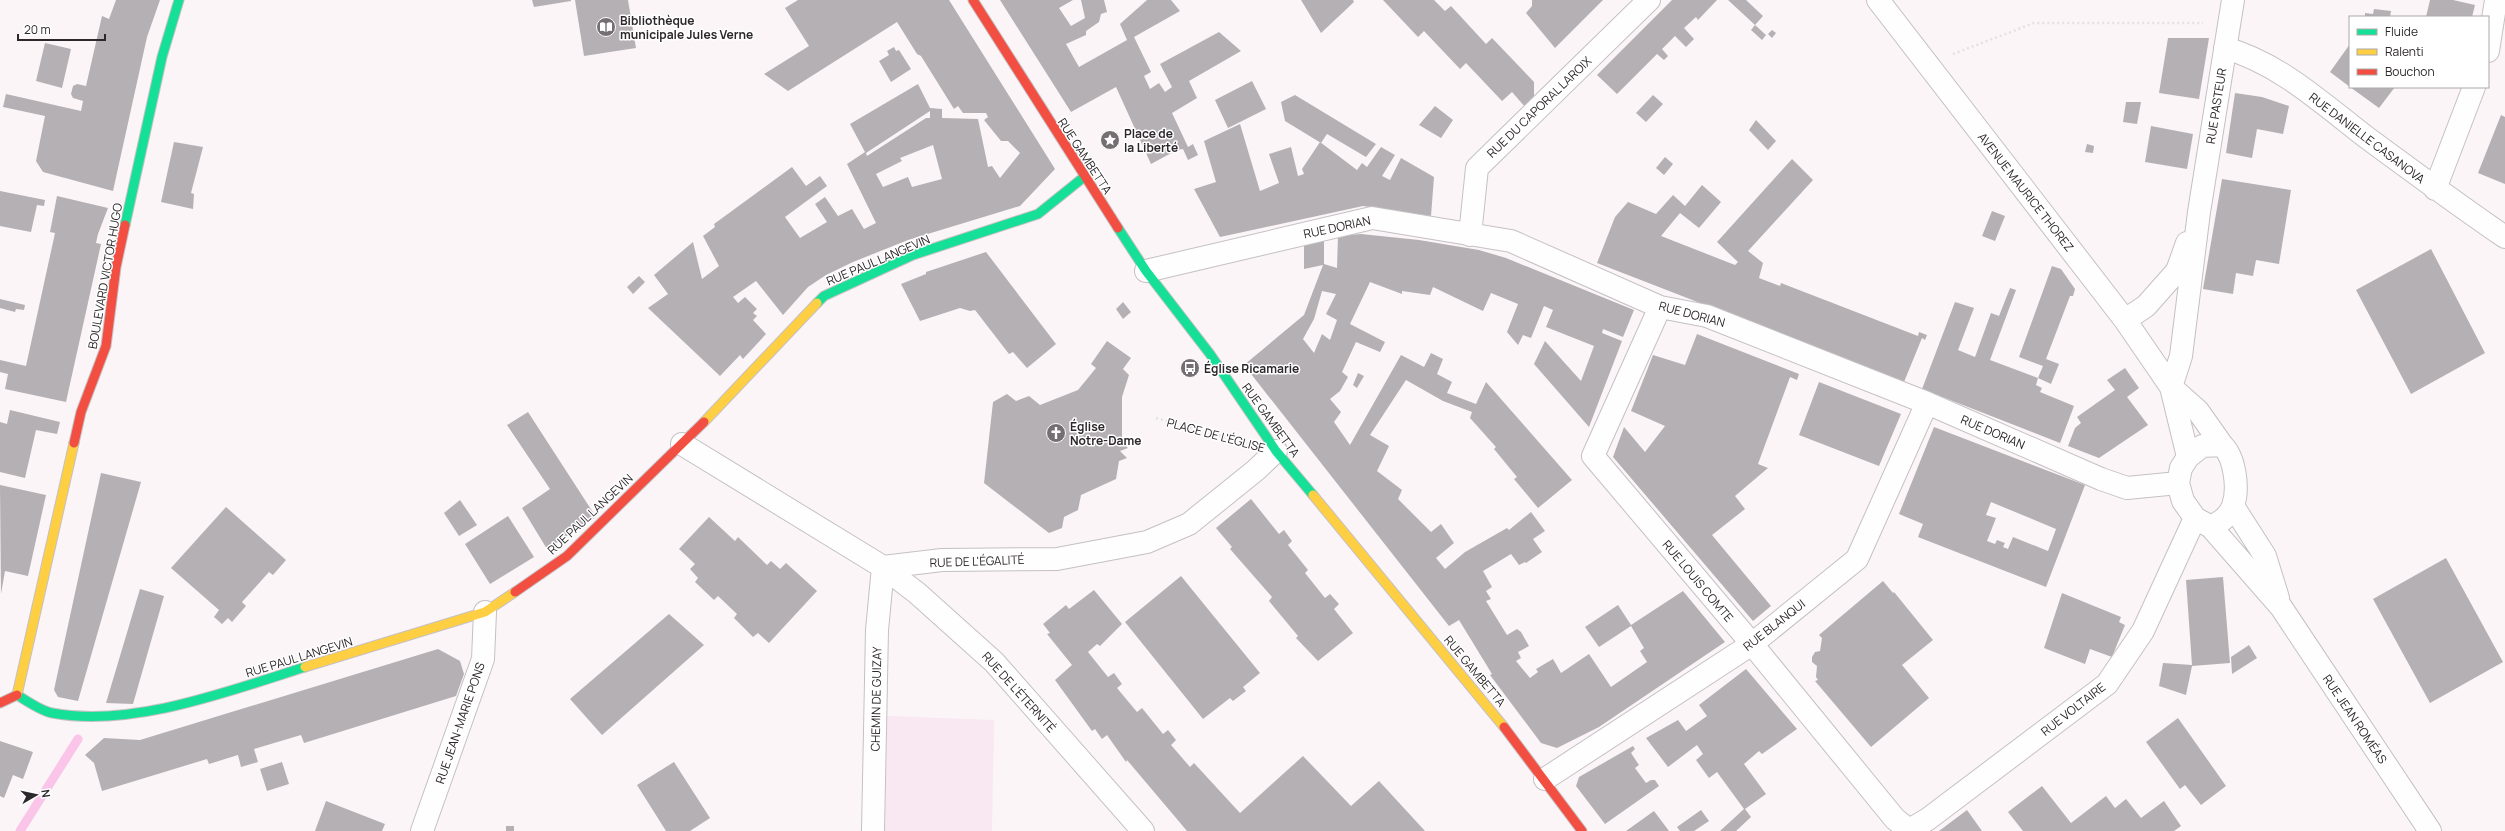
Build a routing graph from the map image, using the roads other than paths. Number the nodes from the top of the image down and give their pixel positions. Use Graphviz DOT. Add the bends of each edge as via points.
graph roads {
  1 [pos="179,0"];
  2 [pos="973,0"];
  3 [pos="1649,0"];
  4 [pos="1878,0"];
  5 [pos="2233,0"];
  6 [pos="2496,0"];
  7 [pos="2489,45"];
  8 [pos="2225,48"];
  9 [pos="2474,88"];
  10 [pos="1084,177"];
  11 [pos="2435,189"];
  12 [pos="2198,212"];
  13 [pos="1470,235"];
  14 [pos="2505,237"];
  15 [pos="1146,271"];
  16 [pos="1660,307"];
  17 [pos="2125,320"];
  18 [pos="2172,387"];
  19 [pos="1926,403"];
  20 [pos="682,444"];
  21 [pos="2222,445"];
  22 [pos="1276,451"];
  23 [pos="2188,456"];
  24 [pos="2178,483"];
  25 [pos="2233,506"];
  26 [pos="2203,522"];
  27 [pos="883,567"];
  28 [pos="2281,607"];
  29 [pos="485,612"];
  30 [pos="1752,644"];
  31 [pos="17,695"];
  32 [pos="0,703"];
  33 [pos="1545,780"];
  34 [pos="422,831"];
  35 [pos="873,831"];
  36 [pos="1143,831"];
  37 [pos="1582,831"];
  38 [pos="1908,831"];
  39 [pos="2430,831"];
  1 -- 31 [label="street, BOULEVARD VICTOR HUGO" via="162,57 116,267 106,346 81,412"];
  2 -- 10 [label="street, RUE GAMBETTA"];
  3 -- 13 [label="street, RUE DU CAPORAL LAROIX" via="1477,168"];
  4 -- 17 [label="street, AVENUE MAURICE THOREZ"];
  5 -- 8 [label="street, RUE PASTEUR"];
  6 -- 7 [label="street"];
  8 -- 11 [label="street, RUE DANIELLE CASANOVA" via="2243,53 2287,77"];
  8 -- 12 [label="street, RUE PASTEUR"];
  9 -- 11 [label="street"];
  10 -- 15 [label="street, RUE GAMBETTA"];
  10 -- 20 [label="street, RUE PAUL LANGEVIN" via="1038,214 913,255 824,296"];
  11 -- 14 [label="street, RUE DANIELLE CASANOVA"];
  12 -- 17 [label="street, RUE PASTEUR" via="2177,271 2146,306"];
  12 -- 18 [label="street, RUE PASTEUR" via="2181,356"];
  13 -- 15 [label="street, RUE DORIAN" via="1372,218"];
  13 -- 16 [label="street, RUE DORIAN" via="1511,241"];
  15 -- 22 [label="street, RUE GAMBETTA" via="1210,354"];
  16 -- 19 [label="street, RUE DORIAN" via="1707,316"];
  16 -- 30 [label="street, RUE LOUIS COMTE" via="1593,456"];
  17 -- 18 [label="street, AVENUE MAURICE THOREZ"];
  18 -- 21 [label="street, AVENUE MAURICE THOREZ" via="2198,411"];
  18 -- 23 [label="street, AVENUE MAURICE THOREZ"];
  19 -- 24 [label="street, RUE DORIAN" via="2127,488"];
  19 -- 30 [label="street, RUE BLANQUI" via="1857,559"];
  20 -- 27 [label="street"];
  20 -- 29 [label="street, RUE PAUL LANGEVIN" via="567,556"];
  21 -- 23 [label="street" via="2202,446"];
  21 -- 25 [label="street" via="2230,452 2235,484"];
  22 -- 27 [label="street, RUE DE L'ÉGALITÉ" via="1189,524 1146,542 1057,559 942,560"];
  22 -- 33 [label="street, RUE GAMBETTA" via="1501,722"];
  23 -- 24 [label="street" via="2180,468"];
  24 -- 26 [label="street" via="2183,501"];
  25 -- 26 [label="street" via="2226,518"];
  25 -- 28 [label="street, RUE JEAN ROMÉAS" via="2265,556"];
  26 -- 28 [label="street, RUE JEAN ROMÉAS"];
  26 -- 38 [label="street, RUE VOLTAIRE" via="2143,632 2107,684 1928,819"];
  27 -- 35 [label="street, CHEMIN DE GUIZAY" via="877,630"];
  27 -- 36 [label="street, RUE DE L'ÉTERNITÉ" via="917,593 994,662"];
  28 -- 39 [label="street, RUE JEAN ROMÉAS"];
  29 -- 31 [label="street, RUE PAUL LANGEVIN" via="202,699 115,717 51,713"];
  29 -- 34 [label="street, RUE JEAN-MARIE PONS" via="483,659"];
  30 -- 33 [label="street, RUE BLANQUI"];
  30 -- 38 [label="street, RUE LOUIS COMTE" via="1895,819"];
  31 -- 32 [label="street"];
  33 -- 37 [label="street, RUE GAMBETTA"];
}
